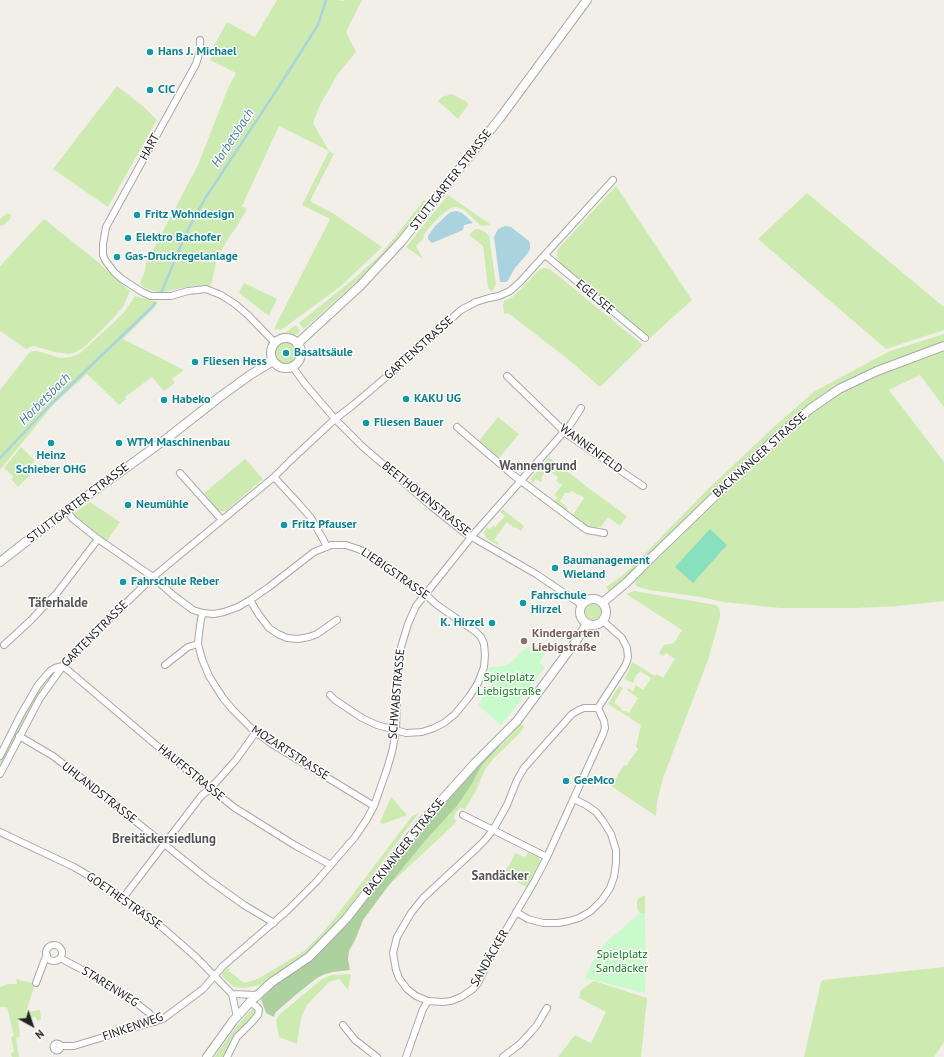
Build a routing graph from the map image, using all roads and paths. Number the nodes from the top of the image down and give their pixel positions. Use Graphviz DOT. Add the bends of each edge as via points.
graph roads {
  1 [pos="587,0"];
  2 [pos="200,40"];
  3 [pos="613,180"];
  4 [pos="545,255"];
  5 [pos="644,338"];
  6 [pos="274,344"];
  7 [pos="297,344"];
  8 [pos="944,346"];
  9 [pos="273,361"];
  10 [pos="292,366"];
  11 [pos="507,376"];
  12 [pos="581,408"];
  13 [pos="335,418"];
  14 [pos="457,427"];
  15 [pos="564,431"];
  16 [pos="180,473"];
  17 [pos="274,477"];
  18 [pos="521,480"];
  19 [pos="642,486"];
  20 [pos="66,511"];
  21 [pos="222,520"];
  22 [pos="604,533"];
  23 [pos="472,536"];
  24 [pos="98,539"];
  25 [pos="327,547"];
  26 [pos="0,562"];
  27 [pos="153,577"];
  28 [pos="426,595"];
  29 [pos="250,600"];
  30 [pos="602,603"];
  31 [pos="582,605"];
  32 [pos="203,612"];
  33 [pos="337,620"];
  34 [pos="603,622"];
  35 [pos="587,624"];
  36 [pos="198,644"];
  37 [pos="4,645"];
  38 [pos="165,664"];
  39 [pos="63,666"];
  40 [pos="330,695"];
  41 [pos="598,708"];
  42 [pos="396,731"];
  43 [pos="256,732"];
  44 [pos="19,736"];
  45 [pos="0,756"];
  46 [pos="0,774"];
  47 [pos="210,789"];
  48 [pos="574,799"];
  49 [pos="374,806"];
  50 [pos="463,815"];
  51 [pos="493,830"];
  52 [pos="0,832"];
  53 [pos="164,844"];
  54 [pos="547,857"];
  55 [pos="330,865"];
  56 [pos="123,898"];
  57 [pos="516,912"];
  58 [pos="274,923"];
  59 [pos="47,955"];
  60 [pos="60,958"];
  61 [pos="214,975"];
  62 [pos="36,983"];
  63 [pos="232,994"];
  64 [pos="258,995"];
  65 [pos="428,1001"];
  66 [pos="250,1002"];
  67 [pos="547,1008"];
  68 [pos="237,1017"];
  69 [pos="155,1022"];
  70 [pos="343,1025"];
  71 [pos="61,1046"];
  72 [pos="207,1057"];
  73 [pos="227,1057"];
  74 [pos="377,1057"];
  75 [pos="406,1057"];
  76 [pos="503,1057"];
  1 -- 7 [label="street, STUTTGARTER STRASSE" via="500,118 401,242 360,286"];
  2 -- 6 [label="street, HART" via="196,64 106,227 104,255 114,272 122,279 151,296 171,296 206,289 221,295 248,315"];
  3 -- 4 [label="street, GARTENSTRASSE"];
  4 -- 5 [label="street, EGELSEE"];
  4 -- 13 [label="street, GARTENSTRASSE" via="510,291 476,302 461,310 398,367"];
  6 -- 7 [label="street" via="287,338"];
  6 -- 9 [label="street" via="271,351"];
  7 -- 10 [label="street" via="300,356"];
  8 -- 30 [label="street, BACKNANGER STRASSE" via="877,371 839,389 810,409"];
  9 -- 10 [label="street" via="282,367"];
  9 -- 20 [label="street, STUTTGARTER STRASSE" via="250,375"];
  10 -- 13 [label="street, BEETHOVENSTRASSE" via="304,384"];
  11 -- 15 [label="street, WANNENFELD"];
  12 -- 15 [label="street, SCHWABSTRASSE"];
  13 -- 17 [label="street, GARTENSTRASSE"];
  13 -- 23 [label="street, BEETHOVENSTRASSE" via="404,483"];
  14 -- 18 [label="street"];
  15 -- 18 [label="street, SCHWABSTRASSE"];
  15 -- 19 [label="street, WANNENFELD"];
  16 -- 21 [label="street"];
  17 -- 21 [label="street, GARTENSTRASSE"];
  17 -- 25 [label="street" via="311,518"];
  18 -- 22 [label="street" via="587,530"];
  18 -- 23 [label="street, SCHWABSTRASSE"];
  20 -- 24 [label="street"];
  20 -- 26 [label="street, STUTTGARTER STRASSE"];
  21 -- 27 [label="street, GARTENSTRASSE"];
  23 -- 28 [label="street, SCHWABSTRASSE"];
  23 -- 31 [label="street, BEETHOVENSTRASSE"];
  24 -- 27 [label="street"];
  24 -- 37 [label="street" via="57,593"];
  25 -- 28 [label="street, LIEBIGSTRASSE" via="351,546 367,553"];
  25 -- 29 [label="street, LIEBIGSTRASSE" via="314,552"];
  27 -- 32 [label="street, LIEBIGSTRASSE" via="187,606"];
  27 -- 39 [label="street, GARTENSTRASSE"];
  28 -- 42 [label="street, SCHWABSTRASSE" via="416,606 401,647"];
  28 -- 42 [label="street, LIEBIGSTRASSE" via="481,637 485,650 484,667 475,688 452,717 422,732"];
  29 -- 32 [label="street, LIEBIGSTRASSE" via="224,612"];
  29 -- 33 [label="street" via="268,628 287,638 302,639 318,634"];
  30 -- 31 [label="street" via="592,599"];
  30 -- 34 [label="street" via="606,609"];
  31 -- 35 [label="street" via="580,616"];
  32 -- 36 [label="street, MOZARTSTRASSE"];
  34 -- 35 [label="street" via="594,626"];
  34 -- 41 [label="street" via="622,638 628,657"];
  35 -- 64 [label="street, BACKNANGER STRASSE" via="517,721 421,823 346,919 308,958 272,982"];
  36 -- 38 [label="street" via="188,647"];
  36 -- 43 [label="street, MOZARTSTRASSE" via="207,672 219,693"];
  39 -- 44 [label="street, GARTENSTRASSE" via="40,698"];
  39 -- 45 [label="street" via="50,671 38,685"];
  39 -- 47 [label="street, HAUFFSTRASSE"];
  40 -- 42 [label="street, LIEBIGSTRASSE" via="362,718"];
  41 -- 48 [label="street, SANDÄCKER" via="605,728"];
  41 -- 51 [label="street, SANDÄCKER" via="584,708 572,714 524,768"];
  42 -- 49 [label="street, SCHWABSTRASSE" via="388,769"];
  43 -- 47 [label="street"];
  43 -- 49 [label="street, MOZARTSTRASSE"];
  44 -- 46 [label="street, GARTENSTRASSE"];
  44 -- 53 [label="street, UHLANDSTRASSE" via="53,756"];
  47 -- 53 [label="street" via="202,795"];
  47 -- 55 [label="street, HAUFFSTRASSE" via="272,832"];
  48 -- 54 [label="street, SANDÄCKER"];
  48 -- 57 [label="street" via="596,812 611,834 616,863 609,889 591,911 568,922 540,922"];
  49 -- 55 [label="street, SCHWABSTRASSE" via="368,820"];
  50 -- 51 [label="street"];
  51 -- 54 [label="street"];
  51 -- 65 [label="street, SANDÄCKER" via="423,898 397,936 393,953 399,978 411,992"];
  52 -- 56 [label="street, GOETHESTRASSE" via="74,867"];
  53 -- 56 [label="street"];
  53 -- 58 [label="street, UHLANDSTRASSE" via="244,905"];
  54 -- 57 [label="street, SANDÄCKER"];
  55 -- 58 [label="street, SCHWABSTRASSE"];
  56 -- 61 [label="street, GOETHESTRASSE" via="150,917"];
  57 -- 65 [label="street, SANDÄCKER" via="473,989 451,1001"];
  58 -- 61 [label="street, SCHWABSTRASSE"];
  59 -- 60 [label="street, STARENWEG" via="55,961"];
  59 -- 60 [label="street, STARENWEG" via="48,948 55,945 61,949"];
  59 -- 62 [label="street"];
  60 -- 69 [label="street, STARENWEG" via="125,995 149,1013"];
  61 -- 63 [label="street, GOETHESTRASSE"];
  61 -- 69 [label="street, FINKENWEG" via="203,989 163,1019"];
  63 -- 64 [label="street"];
  63 -- 68 [label="street"];
  64 -- 66 [label="street, BACKNANGER STRASSE"];
  65 -- 75 [label="street"];
  66 -- 68 [label="street, BACKNANGER STRASSE"];
  66 -- 73 [label="street" via="259,1009 258,1014 237,1037"];
  67 -- 76 [label="street" via="531,1032"];
  68 -- 72 [label="street, BACKNANGER STRASSE"];
  69 -- 71 [label="street, FINKENWEG" via="74,1046"];
  70 -- 74 [label="street" via="355,1040"];
}
